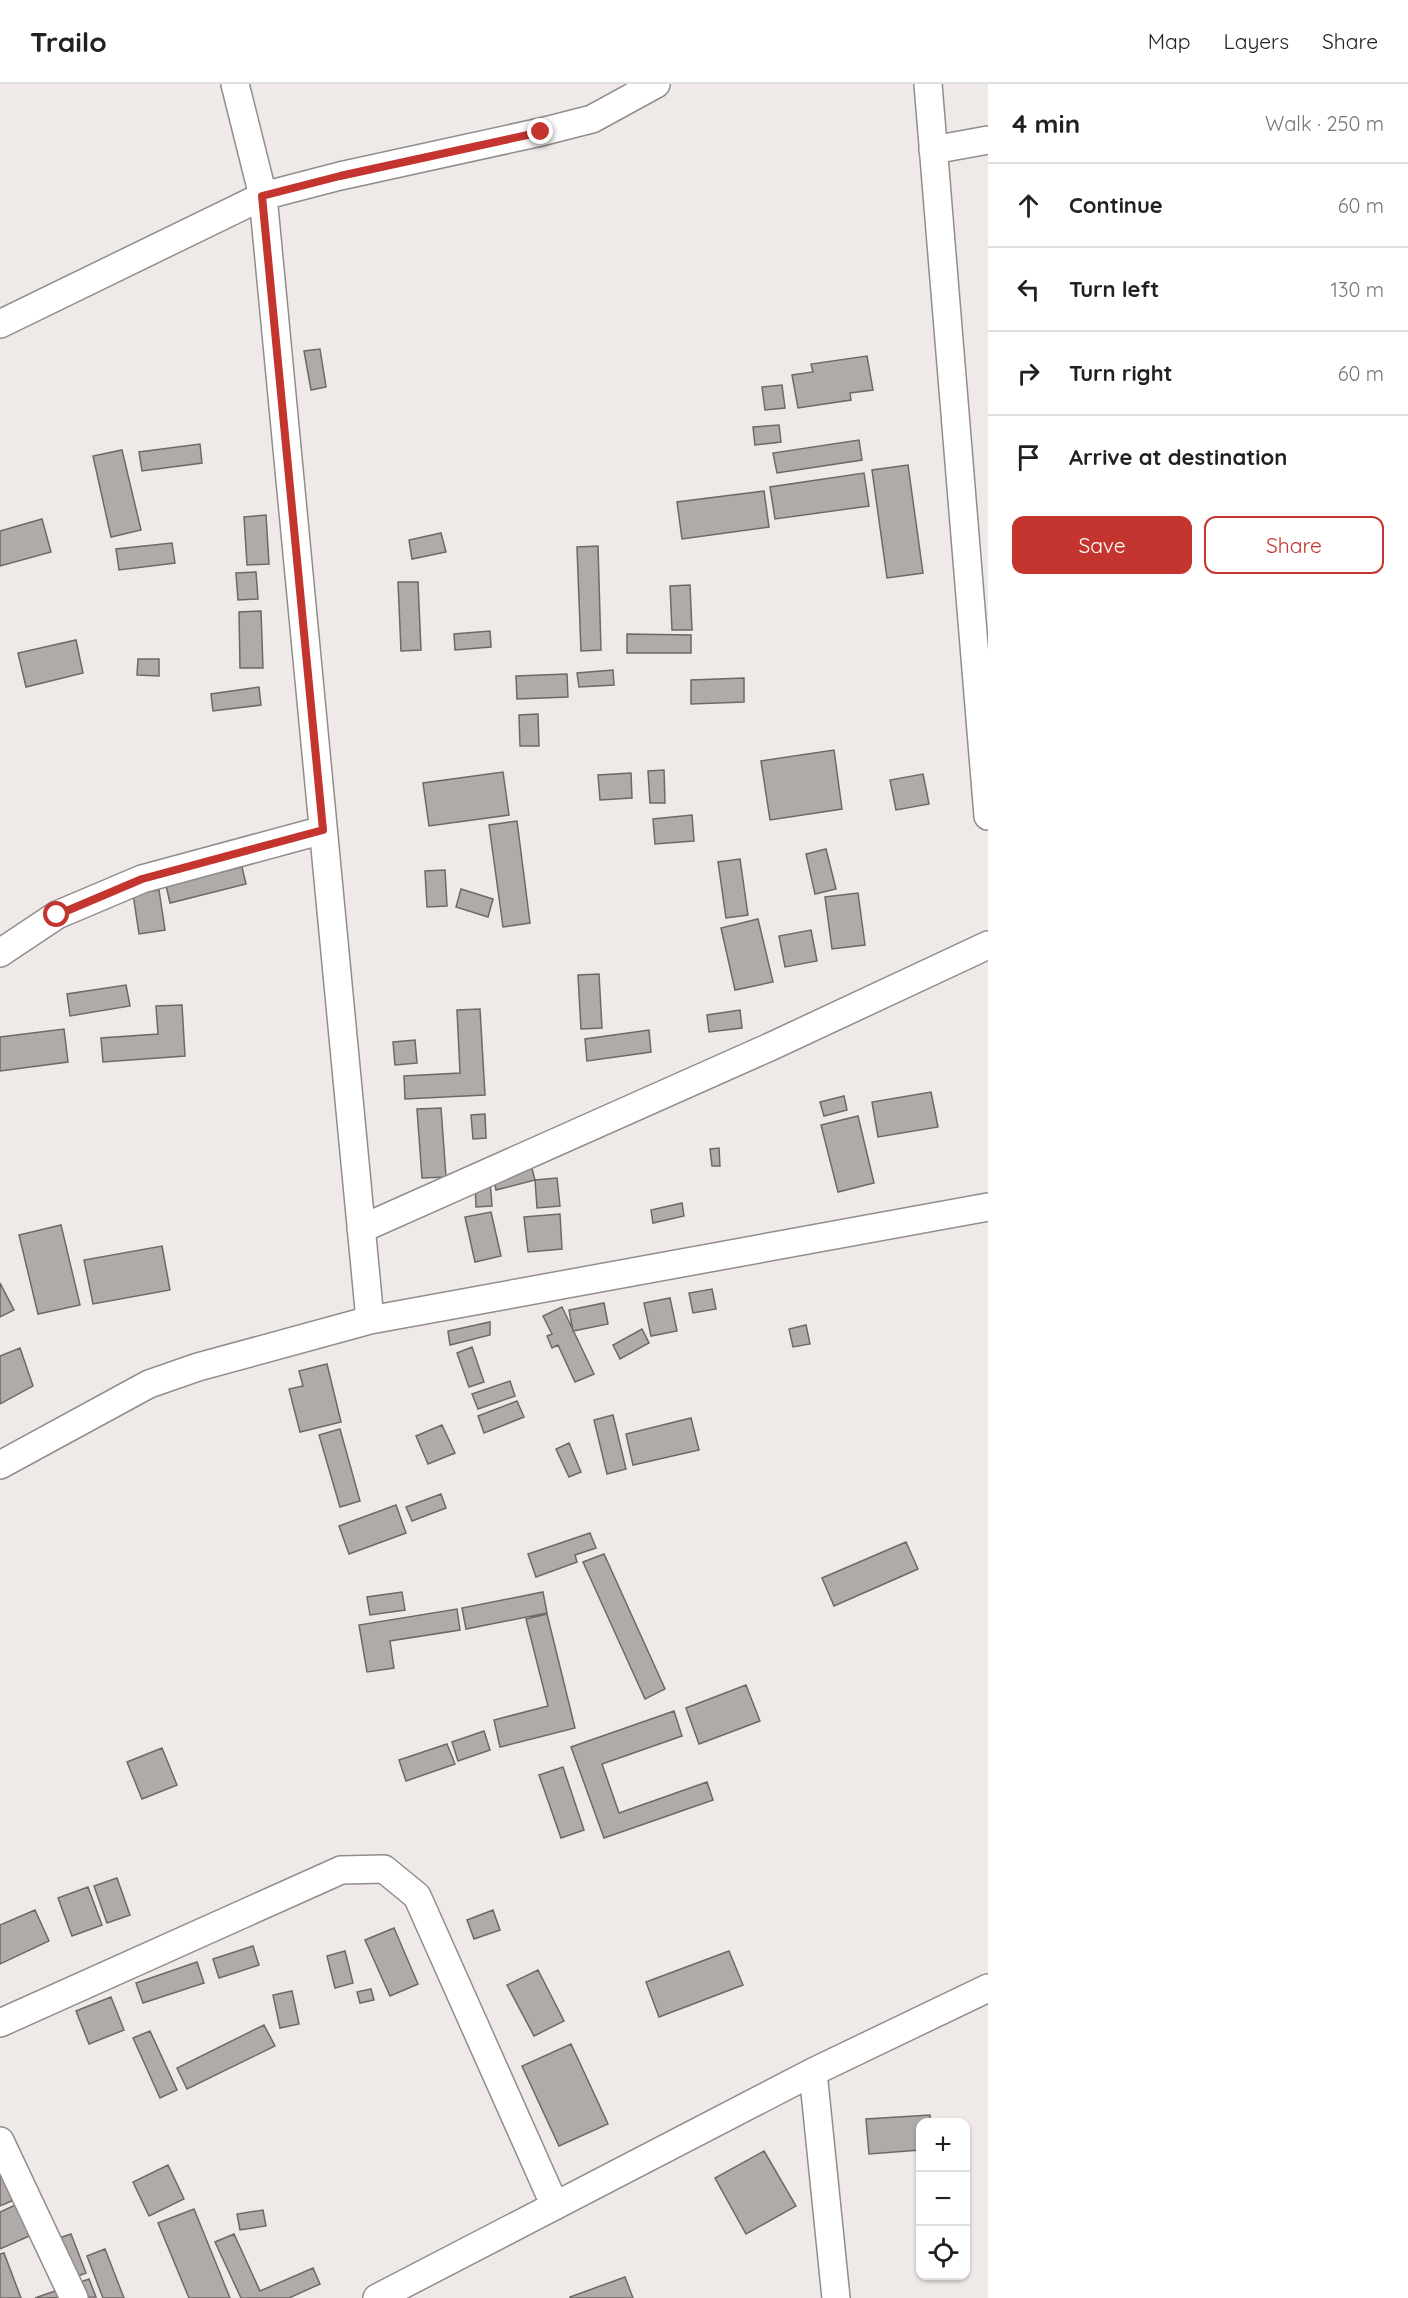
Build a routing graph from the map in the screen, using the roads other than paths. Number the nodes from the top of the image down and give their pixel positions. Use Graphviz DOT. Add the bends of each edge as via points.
graph roads {
  1 [pos="235,84"];
  2 [pos="656,84"];
  3 [pos="927,84"];
  4 [pos="988,140"];
  5 [pos="933,150"];
  6 [pos="262,196"];
  7 [pos="0,324"];
  8 [pos="988,816"];
  9 [pos="323,830"];
  10 [pos="988,945"];
  11 [pos="0,953"];
  12 [pos="988,1207"];
  13 [pos="361,1229"];
  14 [pos="369,1320"];
  15 [pos="0,1465"];
  16 [pos="988,1988"];
  17 [pos="0,2023"];
  18 [pos="813,2072"];
  19 [pos="0,2141"];
  20 [pos="555,2206"];
  21 [pos="74,2298"];
  22 [pos="377,2298"];
  23 [pos="836,2298"];
  1 -- 6 [label="street"];
  2 -- 6 [label="street" via="592,119"];
  3 -- 5 [label="street"];
  4 -- 5 [label="street"];
  5 -- 8 [label="street"];
  6 -- 7 [label="street"];
  6 -- 9 [label="street"];
  9 -- 11 [label="street" via="142,879 57,915"];
  9 -- 13 [label="street"];
  10 -- 13 [label="street"];
  12 -- 14 [label="street"];
  13 -- 14 [label="street"];
  14 -- 15 [label="street" via="149,1384"];
  16 -- 18 [label="street"];
  17 -- 20 [label="street" via="341,1870 384,1869 417,1896"];
  18 -- 20 [label="street"];
  18 -- 23 [label="street"];
  19 -- 21 [label="street"];
  20 -- 22 [label="street"];
}
